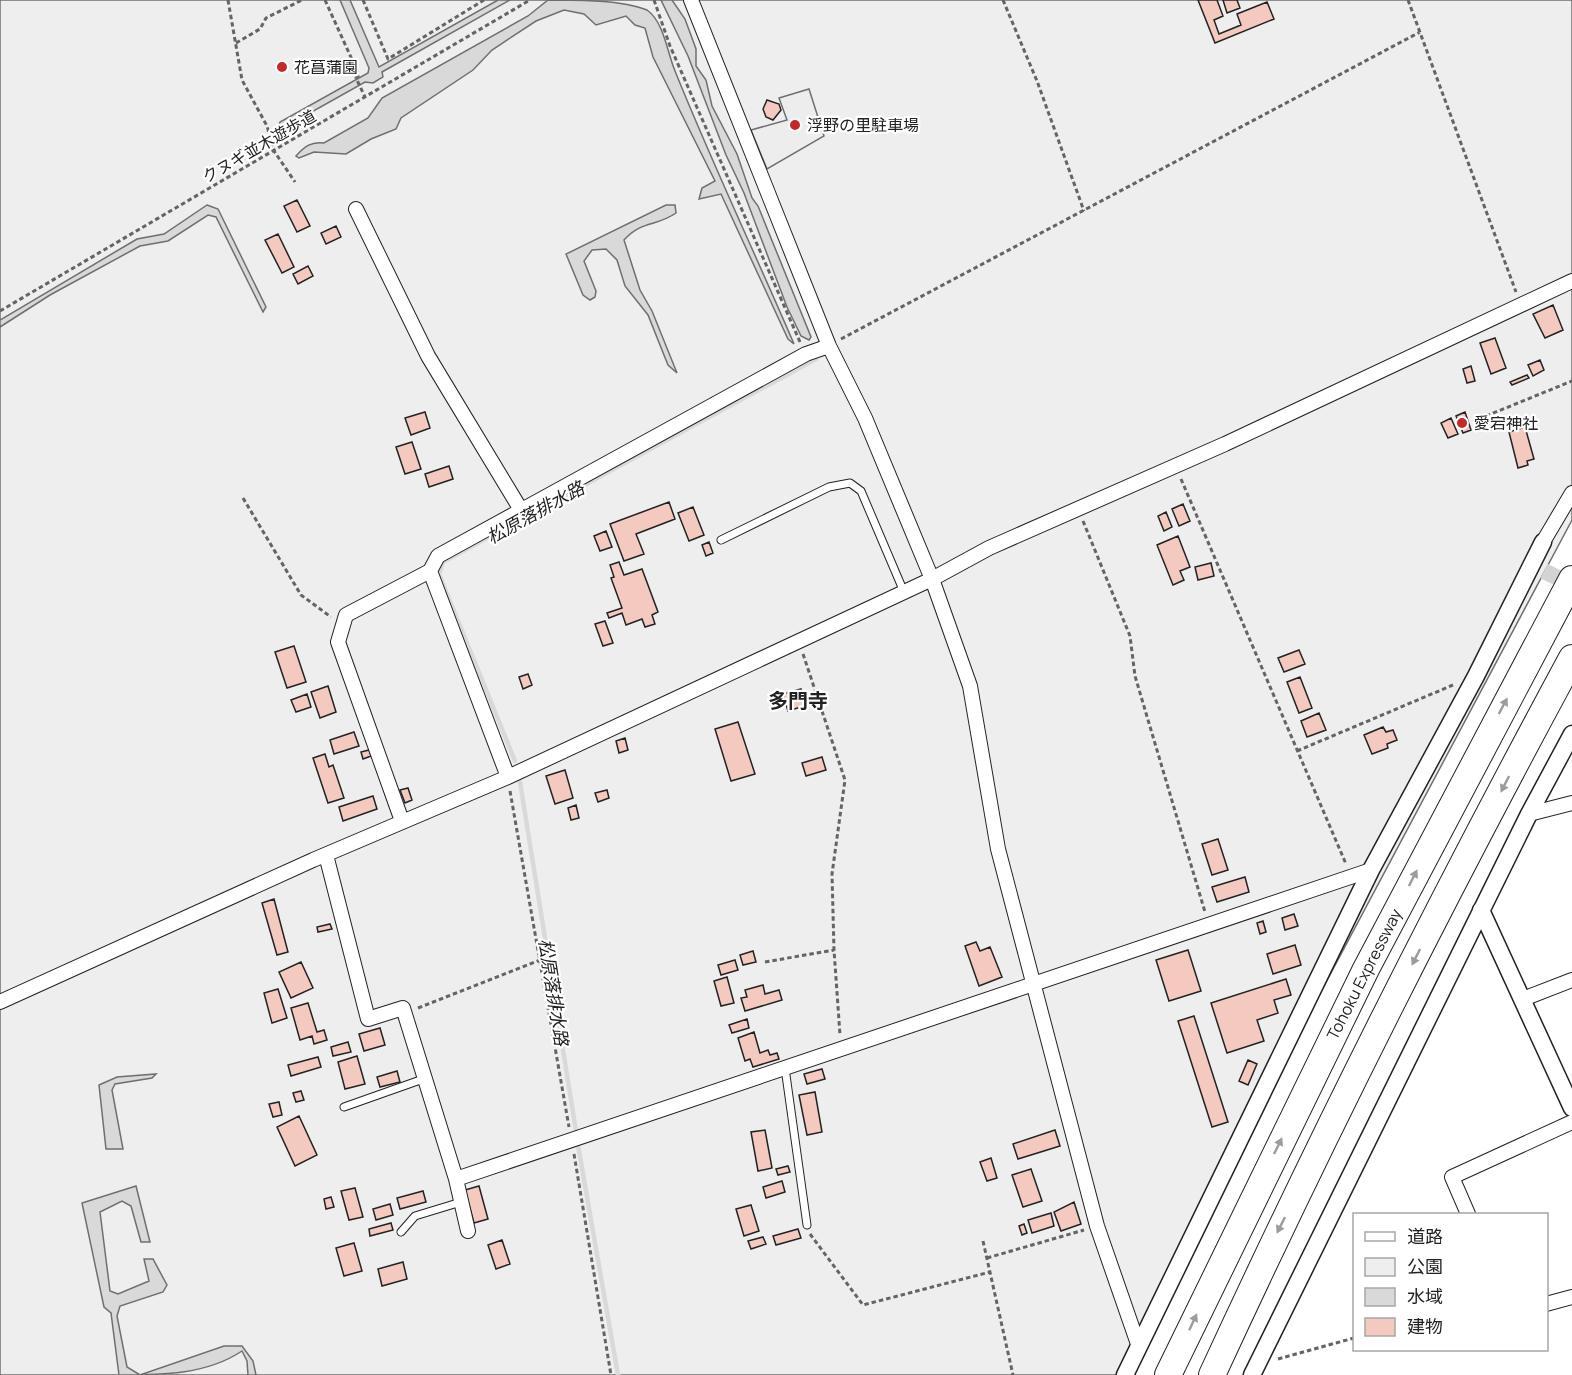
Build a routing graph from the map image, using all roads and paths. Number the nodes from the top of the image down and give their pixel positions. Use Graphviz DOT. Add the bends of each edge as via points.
graph roads {
  1 [pos="228,0"];
  2 [pos="302,0"];
  3 [pos="325,0"];
  4 [pos="363,0"];
  5 [pos="484,0"];
  6 [pos="530,0"];
  7 [pos="654,0"];
  8 [pos="691,0"];
  9 [pos="1003,0"];
  10 [pos="1408,0"];
  11 [pos="1420,32"];
  12 [pos="236,43"];
  13 [pos="365,97"];
  14 [pos="274,151"];
  15 [pos="295,183"];
  16 [pos="356,209"];
  17 [pos="1083,211"];
  18 [pos="1572,281"];
  19 [pos="1521,305"];
  20 [pos="0,311"];
  21 [pos="829,346"];
  22 [pos="806,354"];
  23 [pos="1572,381"];
  24 [pos="1486,416"];
  25 [pos="1175,465"];
  26 [pos="1572,493"];
  27 [pos="243,498"];
  28 [pos="1077,506"];
  29 [pos="521,510"];
  30 [pos="721,540"];
  31 [pos="1542,542"];
  32 [pos="430,571"];
  33 [pos="932,579"];
  34 [pos="1572,579"];
  35 [pos="904,592"];
  36 [pos="343,623"];
  37 [pos="799,641"];
  38 [pos="1572,658"];
  39 [pos="1476,676"];
  40 [pos="1572,734"];
  41 [pos="1298,751"];
  42 [pos="508,777"];
  43 [pos="1572,803"];
  44 [pos="1529,814"];
  45 [pos="402,821"];
  46 [pos="326,855"];
  47 [pos="1371,870"];
  48 [pos="1351,877"];
  49 [pos="1481,910"];
  50 [pos="1209,925"];
  51 [pos="834,950"];
  52 [pos="540,960"];
  53 [pos="765,962"];
  54 [pos="1572,980"];
  55 [pos="1035,984"];
  56 [pos="1523,999"];
  57 [pos="0,1002"];
  58 [pos="405,1014"];
  59 [pos="842,1051"];
  60 [pos="785,1068"];
  61 [pos="426,1078"];
  62 [pos="344,1107"];
  63 [pos="1572,1108"];
  64 [pos="1572,1122"];
  65 [pos="572,1142"];
  66 [pos="456,1179"];
  67 [pos="461,1202"];
  68 [pos="1467,1213"];
  69 [pos="807,1225"];
  70 [pos="1097,1226"];
  71 [pos="468,1231"];
  72 [pos="401,1232"];
  73 [pos="983,1241"];
  74 [pos="987,1258"];
  75 [pos="990,1272"];
  76 [pos="1572,1297"];
  77 [pos="1548,1303"];
  78 [pos="1353,1338"];
  79 [pos="1139,1347"];
  80 [pos="1254,1370"];
  81 [pos="611,1375"];
  82 [pos="1013,1375"];
  83 [pos="1125,1375"];
  84 [pos="1168,1375"];
  85 [pos="1212,1375"];
  1 -- 12 [label="path"];
  2 -- 12 [label="path" via="266,18 260,29"];
  3 -- 13 [label="path"];
  4 -- 5 [label="path" via="388,58"];
  6 -- 13 [label="path, クヌギ並木遊歩道"];
  7 -- 22 [label="path" via="675,57"];
  8 -- 21 [label="street"];
  9 -- 17 [label="path" via="1037,81"];
  10 -- 11 [label="path"];
  11 -- 17 [label="path"];
  11 -- 19 [label="path"];
  12 -- 14 [label="path" via="242,80 267,126"];
  13 -- 14 [label="path, クヌギ並木遊歩道"];
  14 -- 15 [label="path"];
  14 -- 20 [label="path, クヌギ並木遊歩道"];
  16 -- 29 [label="street" via="428,356"];
  17 -- 21 [label="path"];
  18 -- 19 [label="street"];
  19 -- 25 [label="street"];
  21 -- 22 [label="street"];
  21 -- 33 [label="street" via="865,418"];
  22 -- 29 [label="street"];
  23 -- 24 [label="path"];
  25 -- 28 [label="street"];
  25 -- 41 [label="path"];
  26 -- 31 [label="street"];
  27 -- 36 [label="path" via="301,595 321,612"];
  28 -- 33 [label="street"];
  28 -- 50 [label="path" via="1130,636 1135,676"];
  29 -- 32 [label="street" via="438,556"];
  30 -- 35 [label="lane" via="829,487 850,483 861,491"];
  31 -- 39 [label="street" via="1538,568"];
  32 -- 36 [label="street" via="346,615"];
  32 -- 42 [label="street"];
  33 -- 35 [label="street"];
  33 -- 55 [label="street" via="970,686 998,849"];
  84 -- 34 [label="highway, Tohoku Expressway, one-way" via="1366,969"];
  35 -- 37 [label="street"];
  36 -- 45 [label="street" via="338,642"];
  37 -- 42 [label="street"];
  37 -- 51 [label="path" via="845,780 832,874"];
  38 -- 85 [label="highway, one-way" via="1378,1031 1276,1235"];
  39 -- 41 [label="path"];
  39 -- 47 [label="street"];
  40 -- 44 [label="street"];
  41 -- 48 [label="path"];
  42 -- 45 [label="street"];
  42 -- 52 [label="path"];
  43 -- 44 [label="street"];
  44 -- 49 [label="street"];
  45 -- 46 [label="street"];
  46 -- 57 [label="street"];
  46 -- 58 [label="street" via="368,1019 403,1008"];
  47 -- 48 [label="street"];
  47 -- 79 [label="street"];
  48 -- 50 [label="street"];
  49 -- 56 [label="street"];
  49 -- 80 [label="street"];
  50 -- 55 [label="street"];
  51 -- 53 [label="path"];
  51 -- 59 [label="path"];
  52 -- 58 [label="path"];
  52 -- 65 [label="path"];
  54 -- 56 [label="street"];
  55 -- 59 [label="street"];
  55 -- 70 [label="street"];
  56 -- 63 [label="street"];
  58 -- 61 [label="street"];
  59 -- 60 [label="street"];
  60 -- 65 [label="street"];
  60 -- 69 [label="lane"];
  61 -- 62 [label="lane"];
  61 -- 66 [label="street"];
  64 -- 68 [label="street" via="1452,1177"];
  65 -- 66 [label="street"];
  65 -- 81 [label="path"];
  66 -- 67 [label="street"];
  67 -- 71 [label="street"];
  67 -- 72 [label="lane" via="415,1216"];
  69 -- 75 [label="path" via="811,1237 863,1305"];
  70 -- 74 [label="path"];
  70 -- 79 [label="street"];
  73 -- 74 [label="path"];
  74 -- 75 [label="path"];
  75 -- 82 [label="path"];
  76 -- 77 [label="street"];
  78 -- 80 [label="path"];
  79 -- 83 [label="street"];
}
